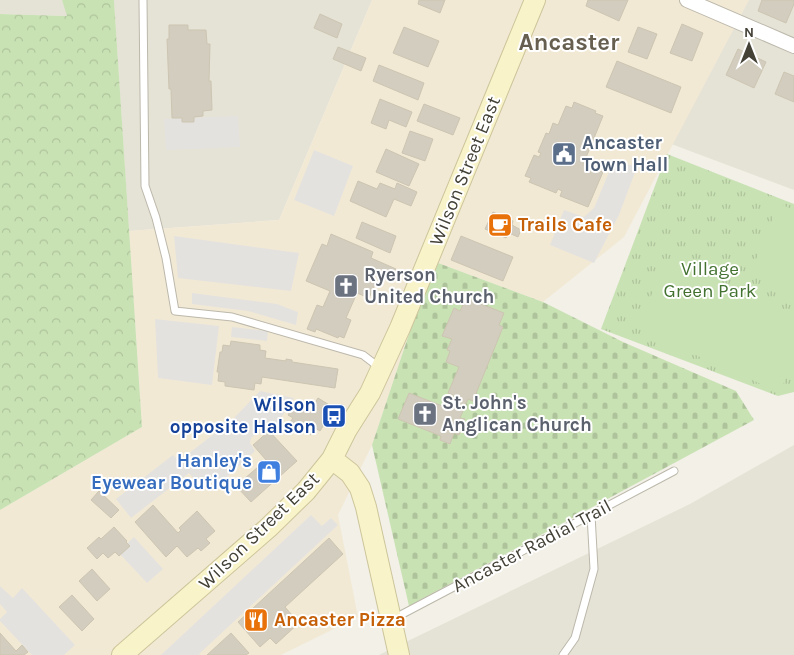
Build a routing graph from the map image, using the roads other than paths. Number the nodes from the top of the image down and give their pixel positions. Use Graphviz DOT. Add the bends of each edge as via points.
graph roads {
  1 [pos="143,0"];
  2 [pos="535,0"];
  3 [pos="687,0"];
  4 [pos="794,46"];
  5 [pos="382,369"];
  6 [pos="332,459"];
  7 [pos="674,471"];
  8 [pos="591,515"];
  9 [pos="391,620"];
  10 [pos="122,655"];
  11 [pos="399,655"];
  12 [pos="563,655"];
  1 -- 5 [label="lane" via="145,186 166,258 175,311 232,317 363,355"];
  2 -- 5 [label="main road, Wilson Street East"];
  3 -- 4 [label="street"];
  5 -- 6 [label="main road, Wilson Street East"];
  6 -- 9 [label="main road" via="350,473 360,488"];
  6 -- 10 [label="main road, Wilson Street East" via="306,491 268,528"];
  7 -- 8 [label="lane, Ancaster Radial Trail"];
  8 -- 9 [label="lane, Ancaster Radial Trail"];
  8 -- 12 [label="lane" via="594,569 575,638"];
  9 -- 11 [label="main road"];
}
